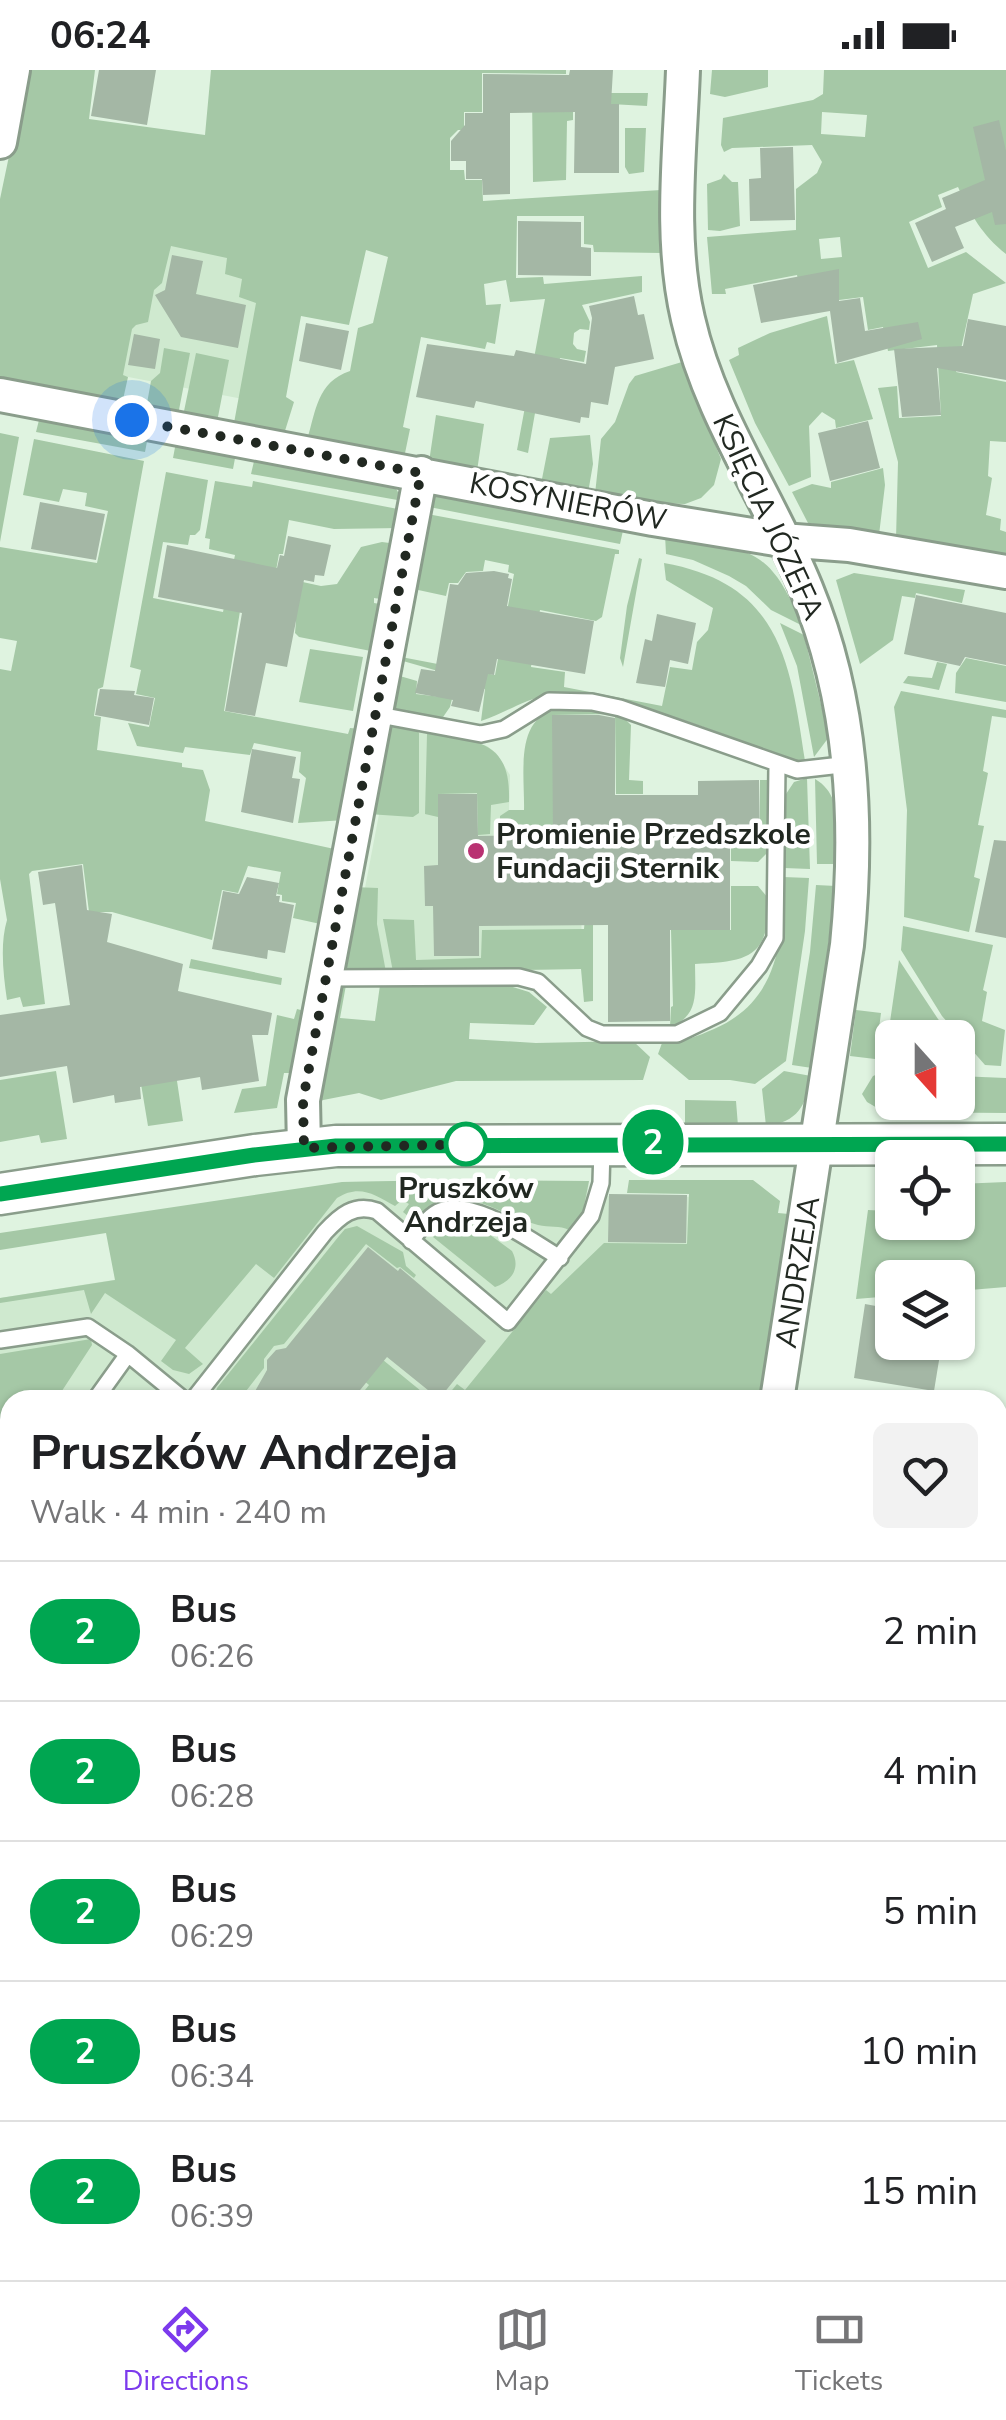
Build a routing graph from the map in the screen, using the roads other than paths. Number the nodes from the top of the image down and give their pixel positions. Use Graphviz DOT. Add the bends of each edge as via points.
graph roads {
  1 [pos="12,70"];
  2 [pos="683,70"];
  3 [pos="0,142"];
  4 [pos="0,395"];
  5 [pos="421,473"];
  6 [pos="782,540"];
  7 [pos="1006,572"];
  8 [pos="374,714"];
  9 [pos="850,764"];
  10 [pos="777,765"];
  11 [pos="324,978"];
  12 [pos="602,1142"];
  13 [pos="818,1144"];
  14 [pos="1006,1144"];
  15 [pos="304,1148"];
  16 [pos="0,1194"];
  17 [pos="412,1240"];
  18 [pos="560,1258"];
  19 [pos="0,1340"];
  20 [pos="128,1354"];
  21 [pos="103,1390"];
  22 [pos="172,1390"];
  23 [pos="201,1390"];
  24 [pos="779,1390"];
  1 -- 3 [label="street"];
  2 -- 6 [label="street, KSIĘCIA JÓZEFA" via="677,246 683,297 710,390"];
  4 -- 5 [label="street, KOSYNIERÓW"];
  5 -- 6 [label="street, KOSYNIERÓW"];
  5 -- 8 [label="street"];
  6 -- 7 [label="street, KOSYNIERÓW"];
  6 -- 9 [label="street, KSIĘCIA JÓZEFA" via="823,638"];
  8 -- 10 [label="lane" via="481,734 504,729 542,703 592,702"];
  8 -- 11 [label="street"];
  9 -- 10 [label="lane" via="812,770"];
  9 -- 13 [label="street, KSIĘCIA JÓZEFA" via="850,912"];
  10 -- 11 [label="lane" via="775,938 730,1002 704,1023 677,1034 602,1034 538,982 519,976"];
  11 -- 15 [label="street" via="303,1100"];
  12 -- 13 [label="street"];
  12 -- 15 [label="street"];
  12 -- 18 [label="lane" via="596,1205"];
  13 -- 14 [label="street"];
  13 -- 24 [label="street, ANDRZEJA"];
  15 -- 16 [label="street"];
  17 -- 18 [label="lane" via="435,1214 458,1208 502,1224"];
  17 -- 18 [label="lane" via="508,1322"];
  17 -- 23 [label="lane" via="377,1211 339,1216"];
  19 -- 20 [label="lane" via="88,1326"];
  20 -- 21 [label="lane"];
  20 -- 22 [label="lane"];
}
